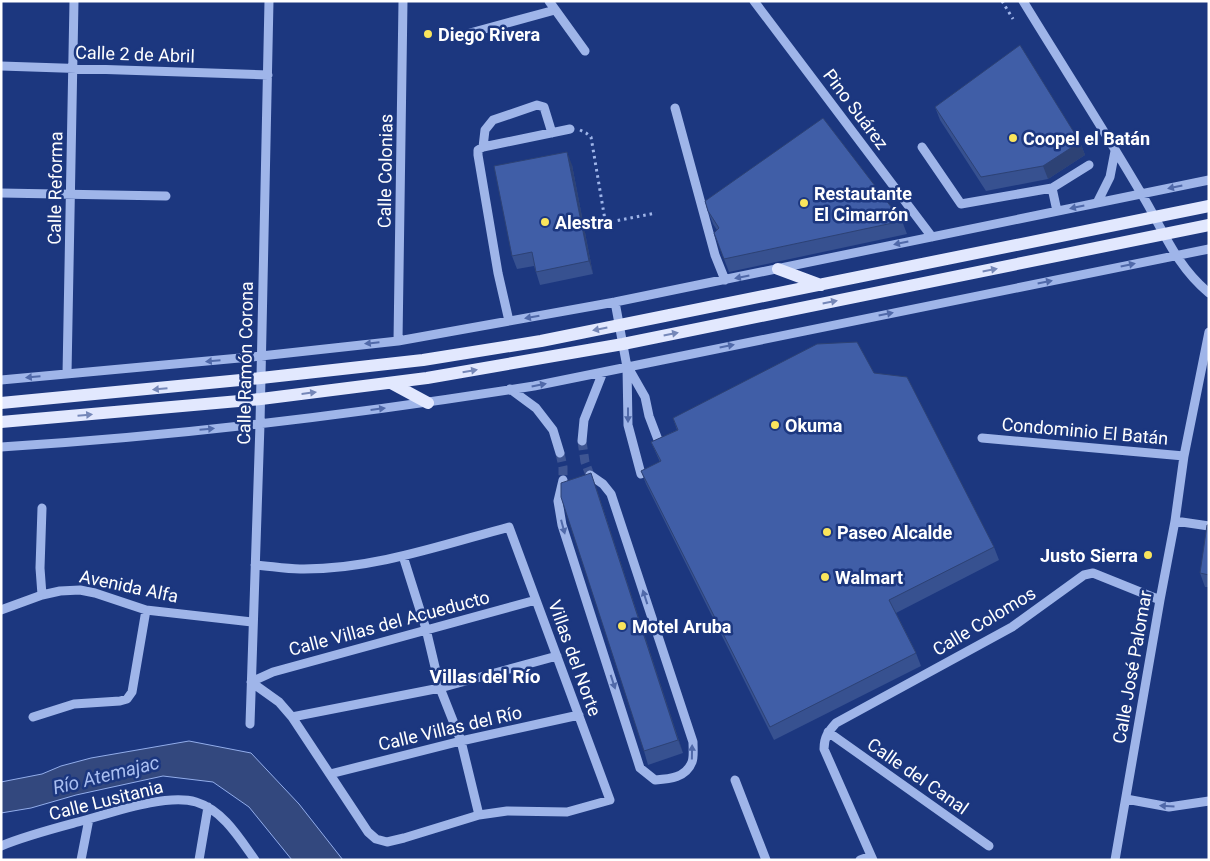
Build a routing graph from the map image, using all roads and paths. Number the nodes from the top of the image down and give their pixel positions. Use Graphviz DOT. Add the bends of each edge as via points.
graph roads {
  1 [pos="74,1"];
  2 [pos="269,1"];
  3 [pos="403,1"];
  4 [pos="549,1"];
  5 [pos="754,1"];
  6 [pos="1002,1"];
  7 [pos="1022,1"];
  8 [pos="555,10"];
  9 [pos="1013,18"];
  10 [pos="470,34"];
  11 [pos="585,50"];
  12 [pos="1,66"];
  13 [pos="74,68"];
  14 [pos="268,75"];
  15 [pos="675,108"];
  16 [pos="570,129"];
  17 [pos="552,133"];
  18 [pos="483,146"];
  19 [pos="922,147"];
  20 [pos="1115,151"];
  21 [pos="1088,165"];
  22 [pos="1209,180"];
  23 [pos="1052,188"];
  24 [pos="1,193"];
  25 [pos="71,194"];
  26 [pos="1142,194"];
  27 [pos="166,196"];
  28 [pos="1096,203"];
  29 [pos="1209,206"];
  30 [pos="1057,211"];
  31 [pos="656,213"];
  32 [pos="1154,218"];
  33 [pos="1209,225"];
  34 [pos="1163,235"];
  35 [pos="932,236"];
  36 [pos="1209,249"];
  37 [pos="1175,256"];
  38 [pos="778,269"];
  39 [pos="725,280"];
  40 [pos="821,286"];
  41 [pos="1209,293"];
  42 [pos="616,302"];
  43 [pos="509,321"];
  44 [pos="620,326"];
  45 [pos="1209,332"];
  46 [pos="398,340"];
  47 [pos="623,344"];
  48 [pos="261,356"];
  49 [pos="628,366"];
  50 [pos="603,372"];
  51 [pos="67,374"];
  52 [pos="261,378"];
  53 [pos="1,380"];
  54 [pos="391,383"];
  55 [pos="510,390"];
  56 [pos="261,398"];
  57 [pos="1,403"];
  58 [pos="428,403"];
  59 [pos="1,422"];
  60 [pos="260,424"];
  61 [pos="982,438"];
  62 [pos="582,441"];
  63 [pos="660,445"];
  64 [pos="1,447"];
  65 [pos="560,453"];
  66 [pos="1184,456"];
  67 [pos="641,474"];
  68 [pos="590,475"];
  69 [pos="563,480"];
  70 [pos="42,508"];
  71 [pos="1175,521"];
  72 [pos="1209,526"];
  73 [pos="403,556"];
  74 [pos="254,565"];
  75 [pos="42,595"];
  76 [pos="536,600"];
  77 [pos="1160,600"];
  78 [pos="1,610"];
  79 [pos="146,610"];
  80 [pos="252,622"];
  81 [pos="426,629"];
  82 [pos="557,656"];
  83 [pos="251,682"];
  84 [pos="440,688"];
  85 [pos="579,714"];
  86 [pos="292,716"];
  87 [pos="33,717"];
  88 [pos="250,724"];
  89 [pos="828,732"];
  90 [pos="461,741"];
  91 [pos="330,774"];
  92 [pos="735,780"];
  93 [pos="1126,799"];
  94 [pos="1209,801"];
  95 [pos="208,807"];
  96 [pos="479,815"];
  97 [pos="89,819"];
  98 [pos="1,846"];
  99 [pos="989,846"];
  100 [pos="872,858"];
  101 [pos="81,860"];
  102 [pos="199,860"];
  103 [pos="255,860"];
  104 [pos="766,860"];
  105 [pos="860,860"];
  106 [pos="1116,860"];
  1 -- 13 [label="street, Calle Reforma"];
  2 -- 14 [label="street, Calle Ramón Corona"];
  3 -- 46 [label="street, Calle Colonias"];
  4 -- 8 [label="street"];
  5 -- 35 [label="street, Pino Suárez"];
  6 -- 9 [label="path"];
  7 -- 20 [label="street"];
  8 -- 10 [label="street"];
  8 -- 11 [label="street"];
  12 -- 13 [label="street, Calle 2 de Abril"];
  13 -- 14 [label="street, Calle 2 de Abril"];
  13 -- 25 [label="street, Calle Reforma"];
  14 -- 48 [label="street, Calle Ramón Corona"];
  15 -- 39 [label="street" via="715,255"];
  16 -- 17 [label="street"];
  16 -- 31 [label="path" via="591,137 605,220 610,222"];
  17 -- 18 [label="street"];
  17 -- 18 [label="street" via="544,107 538,106 493,120 485,130"];
  18 -- 43 [label="street" via="478,155"];
  19 -- 23 [label="street" via="961,204"];
  20 -- 26 [label="street"];
  20 -- 28 [label="street" via="1110,177"];
  21 -- 23 [label="street"];
  22 -- 26 [label="street, one-way"];
  23 -- 30 [label="street"];
  24 -- 25 [label="street"];
  25 -- 27 [label="street"];
  25 -- 51 [label="street, Calle Reforma"];
  26 -- 28 [label="street"];
  26 -- 32 [label="street"];
  28 -- 30 [label="street, one-way"];
  29 -- 32 [label="main road"];
  30 -- 35 [label="street"];
  32 -- 34 [label="street"];
  32 -- 40 [label="main road"];
  33 -- 34 [label="main road"];
  34 -- 37 [label="street"];
  47 -- 34 [label="main road, one-way"];
  35 -- 38 [label="street, one-way"];
  36 -- 37 [label="street"];
  37 -- 41 [label="street"];
  49 -- 37 [label="street, one-way"];
  38 -- 39 [label="street, one-way"];
  38 -- 40 [label="main road"];
  39 -- 42 [label="street"];
  40 -- 44 [label="main road"];
  42 -- 43 [label="street, one-way"];
  42 -- 44 [label="street"];
  43 -- 46 [label="street"];
  44 -- 47 [label="street"];
  44 -- 52 [label="main road, one-way" via="423,360"];
  45 -- 66 [label="street, Calle José Palomar"];
  46 -- 48 [label="street, one-way"];
  47 -- 49 [label="street"];
  54 -- 47 [label="main road, one-way"];
  48 -- 51 [label="street, one-way"];
  48 -- 52 [label="street, Calle Ramón Corona"];
  49 -- 50 [label="street"];
  49 -- 63 [label="street" via="645,398"];
  49 -- 67 [label="street, one-way" via="628,425"];
  55 -- 50 [label="street, one-way"];
  50 -- 62 [label="street" via="584,420"];
  51 -- 53 [label="street, one-way"];
  52 -- 56 [label="street, Calle Ramón Corona"];
  52 -- 57 [label="main road, one-way"];
  56 -- 54 [label="main road, one-way"];
  54 -- 58 [label="main road"];
  55 -- 58 [label="street"];
  55 -- 65 [label="street" via="536,408 553,430"];
  59 -- 56 [label="main road, one-way"];
  56 -- 60 [label="street, Calle Ramón Corona"];
  60 -- 58 [label="street, one-way"];
  64 -- 60 [label="street, one-way"];
  60 -- 74 [label="street, Calle Ramón Corona"];
  61 -- 66 [label="street, Condominio El Batán"];
  66 -- 71 [label="street, Calle José Palomar"];
  69 -- 68 [label="street, one-way" via="558,502 562,525 640,768 655,780 670,779 684,773 692,762 693,742 611,494"];
  70 -- 75 [label="street"];
  71 -- 72 [label="street"];
  71 -- 77 [label="street, Calle José Palomar"];
  73 -- 74 [label="street" via="301,569"];
  73 -- 76 [label="street, Villas del Norte" via="509,527"];
  73 -- 81 [label="street"];
  74 -- 80 [label="street, Calle Ramón Corona"];
  75 -- 78 [label="street, Avenida Alfa"];
  75 -- 79 [label="street, Avenida Alfa" via="80,590"];
  76 -- 81 [label="street, Calle Villas del Acueducto"];
  76 -- 82 [label="street, Villas del Norte"];
  77 -- 89 [label="street, Calle Colomos" via="1093,573 1084,575 1012,627 836,723"];
  77 -- 93 [label="street, Calle José Palomar"];
  79 -- 80 [label="street, Avenida Alfa"];
  79 -- 87 [label="street" via="132,692 127,699 74,704"];
  80 -- 83 [label="street, Calle Ramón Corona"];
  81 -- 83 [label="street, Calle Villas del Acueducto" via="273,672"];
  81 -- 84 [label="street"];
  82 -- 84 [label="street"];
  82 -- 85 [label="street, Villas del Norte"];
  83 -- 86 [label="street"];
  83 -- 88 [label="street, Calle Ramón Corona"];
  84 -- 86 [label="street"];
  84 -- 90 [label="street"];
  85 -- 90 [label="street, Calle Villas del Río"];
  85 -- 96 [label="street, Villas del Norte" via="610,800 567,812 506,811"];
  86 -- 91 [label="street"];
  89 -- 99 [label="street, Calle del Canal"];
  89 -- 100 [label="street" via="824,749"];
  90 -- 91 [label="street, Calle Villas del Río"];
  90 -- 96 [label="street"];
  91 -- 96 [label="street" via="376,839 387,842"];
  92 -- 104 [label="street"];
  94 -- 93 [label="street, one-way" via="1169,807"];
  93 -- 106 [label="street, Calle José Palomar"];
  95 -- 97 [label="street, Calle Lusitania" via="182,799"];
  95 -- 102 [label="street"];
  95 -- 103 [label="street, Calle Lusitania" via="232,828"];
  97 -- 98 [label="street, Calle Lusitania"];
  97 -- 101 [label="street"];
  100 -- 105 [label="street"];
}
